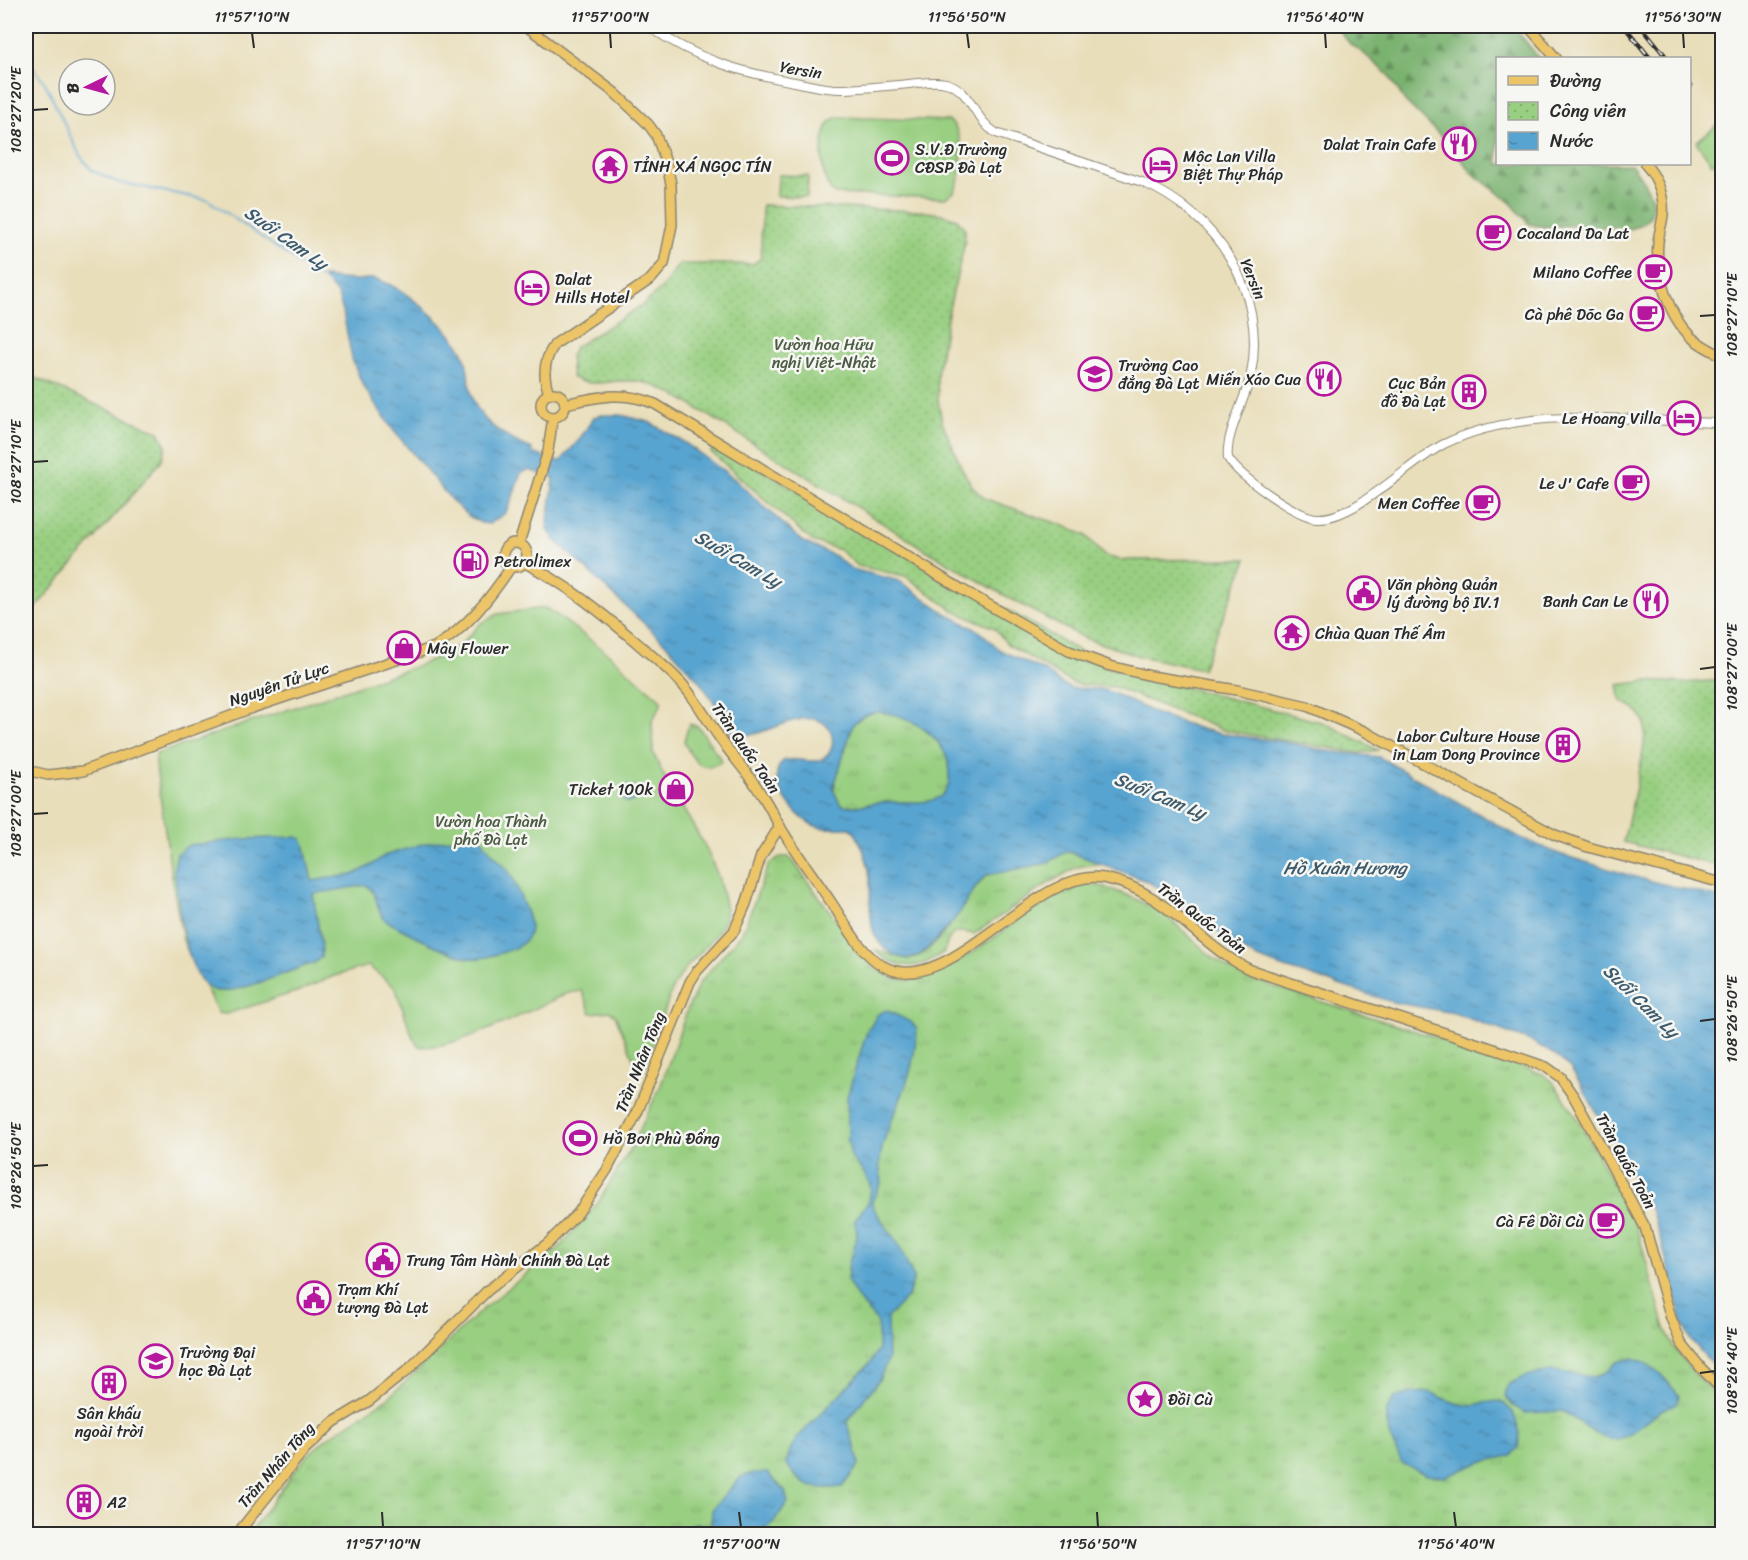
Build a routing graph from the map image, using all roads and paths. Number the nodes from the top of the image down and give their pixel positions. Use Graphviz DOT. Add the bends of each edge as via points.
graph roads {
  1 [pos="526,26"];
  2 [pos="648,26"];
  3 [pos="1528,26"];
  4 [pos="1555,57"];
  5 [pos="1646,165"];
  6 [pos="1722,356"];
  7 [pos="549,393"];
  8 [pos="565,404"];
  9 [pos="553,417"];
  10 [pos="1722,423"];
  11 [pos="519,543"];
  12 [pos="525,562"];
  13 [pos="512,567"];
  14 [pos="26,771"];
  15 [pos="780,826"];
  16 [pos="1722,883"];
  17 [pos="1722,1390"];
  18 [pos="237,1534"];
  1 -- 7 [label="main road" via="615,93 648,124 667,165 672,202 671,237 664,264 644,285 555,344 545,368"];
  2 -- 10 [label="street, Yersin" via="703,58 769,78 843,89 946,83 959,88 978,118 996,133 1142,182 1187,208 1225,249 1248,297 1253,323 1251,373 1228,443 1228,458 1239,471 1300,514 1315,518 1338,515 1436,448 1492,427 1564,418"];
  3 -- 4 [label="main road"];
  5 -- 6 [label="main road" via="1656,180 1662,201 1660,274 1671,308 1692,338"];
  7 -- 8 [label="main road" via="560,394"];
  7 -- 9 [label="main road" via="543,396 540,406"];
  8 -- 9 [label="main road" via="563,412"];
  8 -- 16 [label="main road" via="613,395 655,404 961,589 1087,659 1151,676 1307,706 1364,731 1555,835"];
  9 -- 11 [label="main road" via="548,451"];
  11 -- 12 [label="main road" via="527,551"];
  11 -- 13 [label="main road" via="511,543 504,550 504,560"];
  12 -- 13 [label="main road"];
  12 -- 15 [label="main road, Trần Quốc Toản" via="579,595 681,683 759,789"];
  13 -- 14 [label="main road, Nguyên Tử Lực" via="461,629 435,647 263,704 83,771 48,775"];
  15 -- 17 [label="main road, Trần Quốc Toản" via="864,950 891,970 924,971 961,953 1068,883 1103,878 1157,900 1224,955 1251,970 1554,1072 1574,1097 1645,1227 1681,1343"];
  15 -- 18 [label="main road, Trần Nhân Tông" via="761,856 741,918 690,982 637,1113 607,1170 578,1213 548,1243 487,1291 409,1369 319,1435"];
}
